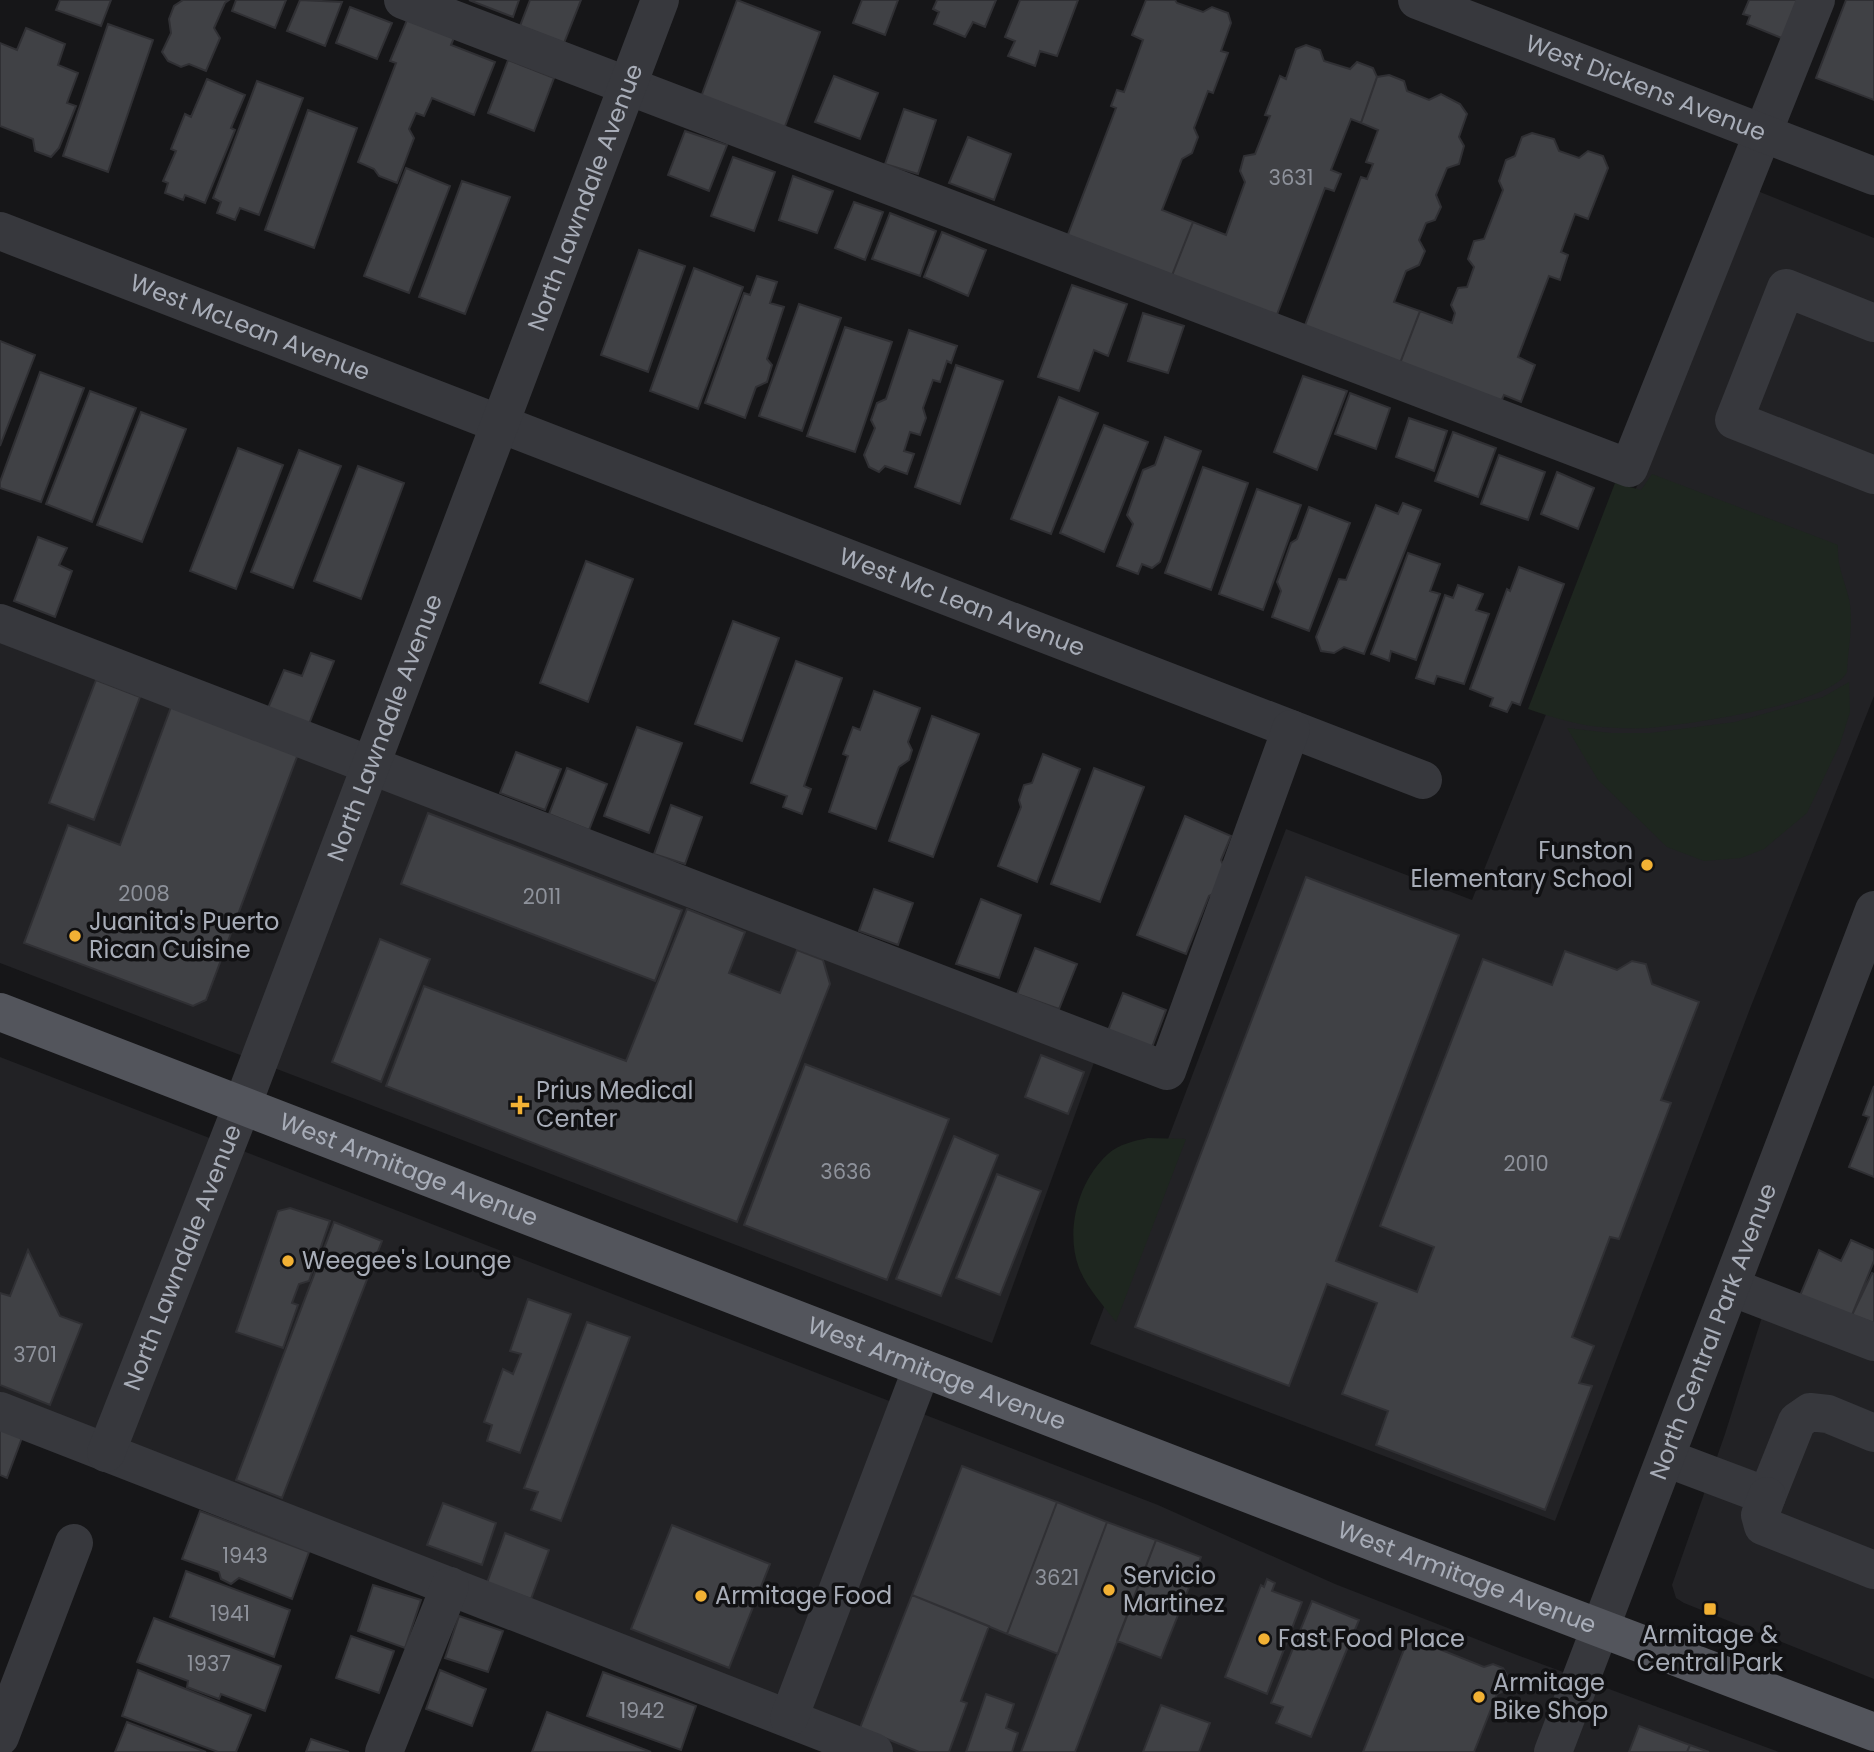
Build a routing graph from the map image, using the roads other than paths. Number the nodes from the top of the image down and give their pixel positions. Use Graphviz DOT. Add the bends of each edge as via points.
graph roads {
  1 [pos="403,0"];
  2 [pos="660,0"];
  3 [pos="1417,0"];
  4 [pos="1816,0"];
  5 [pos="627,87"];
  6 [pos="1763,133"];
  7 [pos="1874,176"];
  8 [pos="0,231"];
  9 [pos="1874,323"];
  10 [pos="500,424"];
  11 [pos="1874,475"];
  12 [pos="0,623"];
  13 [pos="1292,729"];
  14 [pos="370,766"];
  15 [pos="1423,780"];
  16 [pos="1874,910"];
  17 [pos="1867,951"];
  18 [pos="0,1013"];
  19 [pos="242,1106"];
  20 [pos="1731,1287"];
  21 [pos="1874,1342"];
  22 [pos="922,1368"];
  23 [pos="0,1411"];
  24 [pos="1874,1433"];
  25 [pos="106,1452"];
  26 [pos="1665,1458"];
  27 [pos="1767,1496"];
  28 [pos="74,1543"];
  29 [pos="1874,1570"];
  30 [pos="450,1586"];
  31 [pos="1601,1628"];
  32 [pos="789,1718"];
  33 [pos="1874,1732"];
  34 [pos="0,1737"];
  35 [pos="384,1752"];
  36 [pos="874,1752"];
  37 [pos="1553,1752"];
  1 -- 5 [label="street"];
  2 -- 5 [label="street, North Lawndale Avenue"];
  3 -- 6 [label="street, West Dickens Avenue"];
  4 -- 6 [label="street"];
  5 -- 6 [label="street" via="1629,468"];
  5 -- 10 [label="street, North Lawndale Avenue"];
  6 -- 7 [label="street, West Dickens Avenue"];
  8 -- 10 [label="street, West McLean Avenue"];
  9 -- 11 [label="street" via="1786,288 1734,420"];
  10 -- 13 [label="street, West Mc Lean Avenue"];
  10 -- 14 [label="street, North Lawndale Avenue"];
  12 -- 14 [label="street"];
  13 -- 14 [label="street" via="1167,1072"];
  13 -- 15 [label="street, West Mc Lean Avenue"];
  14 -- 19 [label="street, North Lawndale Avenue"];
  16 -- 17 [label="street, North Central Park Avenue"];
  17 -- 20 [label="street, North Central Park Avenue"];
  18 -- 19 [label="main road, West Armitage Avenue"];
  19 -- 22 [label="main road, West Armitage Avenue"];
  19 -- 25 [label="street, North Lawndale Avenue"];
  20 -- 21 [label="street"];
  20 -- 26 [label="street, North Central Park Avenue"];
  22 -- 31 [label="main road, West Armitage Avenue"];
  22 -- 32 [label="street"];
  23 -- 25 [label="street"];
  24 -- 27 [label="street" via="1828,1414 1810,1412 1797,1421"];
  25 -- 30 [label="street"];
  26 -- 27 [label="street"];
  26 -- 31 [label="street, North Central Park Avenue"];
  27 -- 29 [label="street" via="1760,1515 1763,1526"];
  28 -- 34 [label="street"];
  30 -- 32 [label="street"];
  30 -- 35 [label="street"];
  31 -- 33 [label="main road, West Armitage Avenue"];
  31 -- 37 [label="street, North Central Park Avenue"];
  32 -- 36 [label="street"];
}
